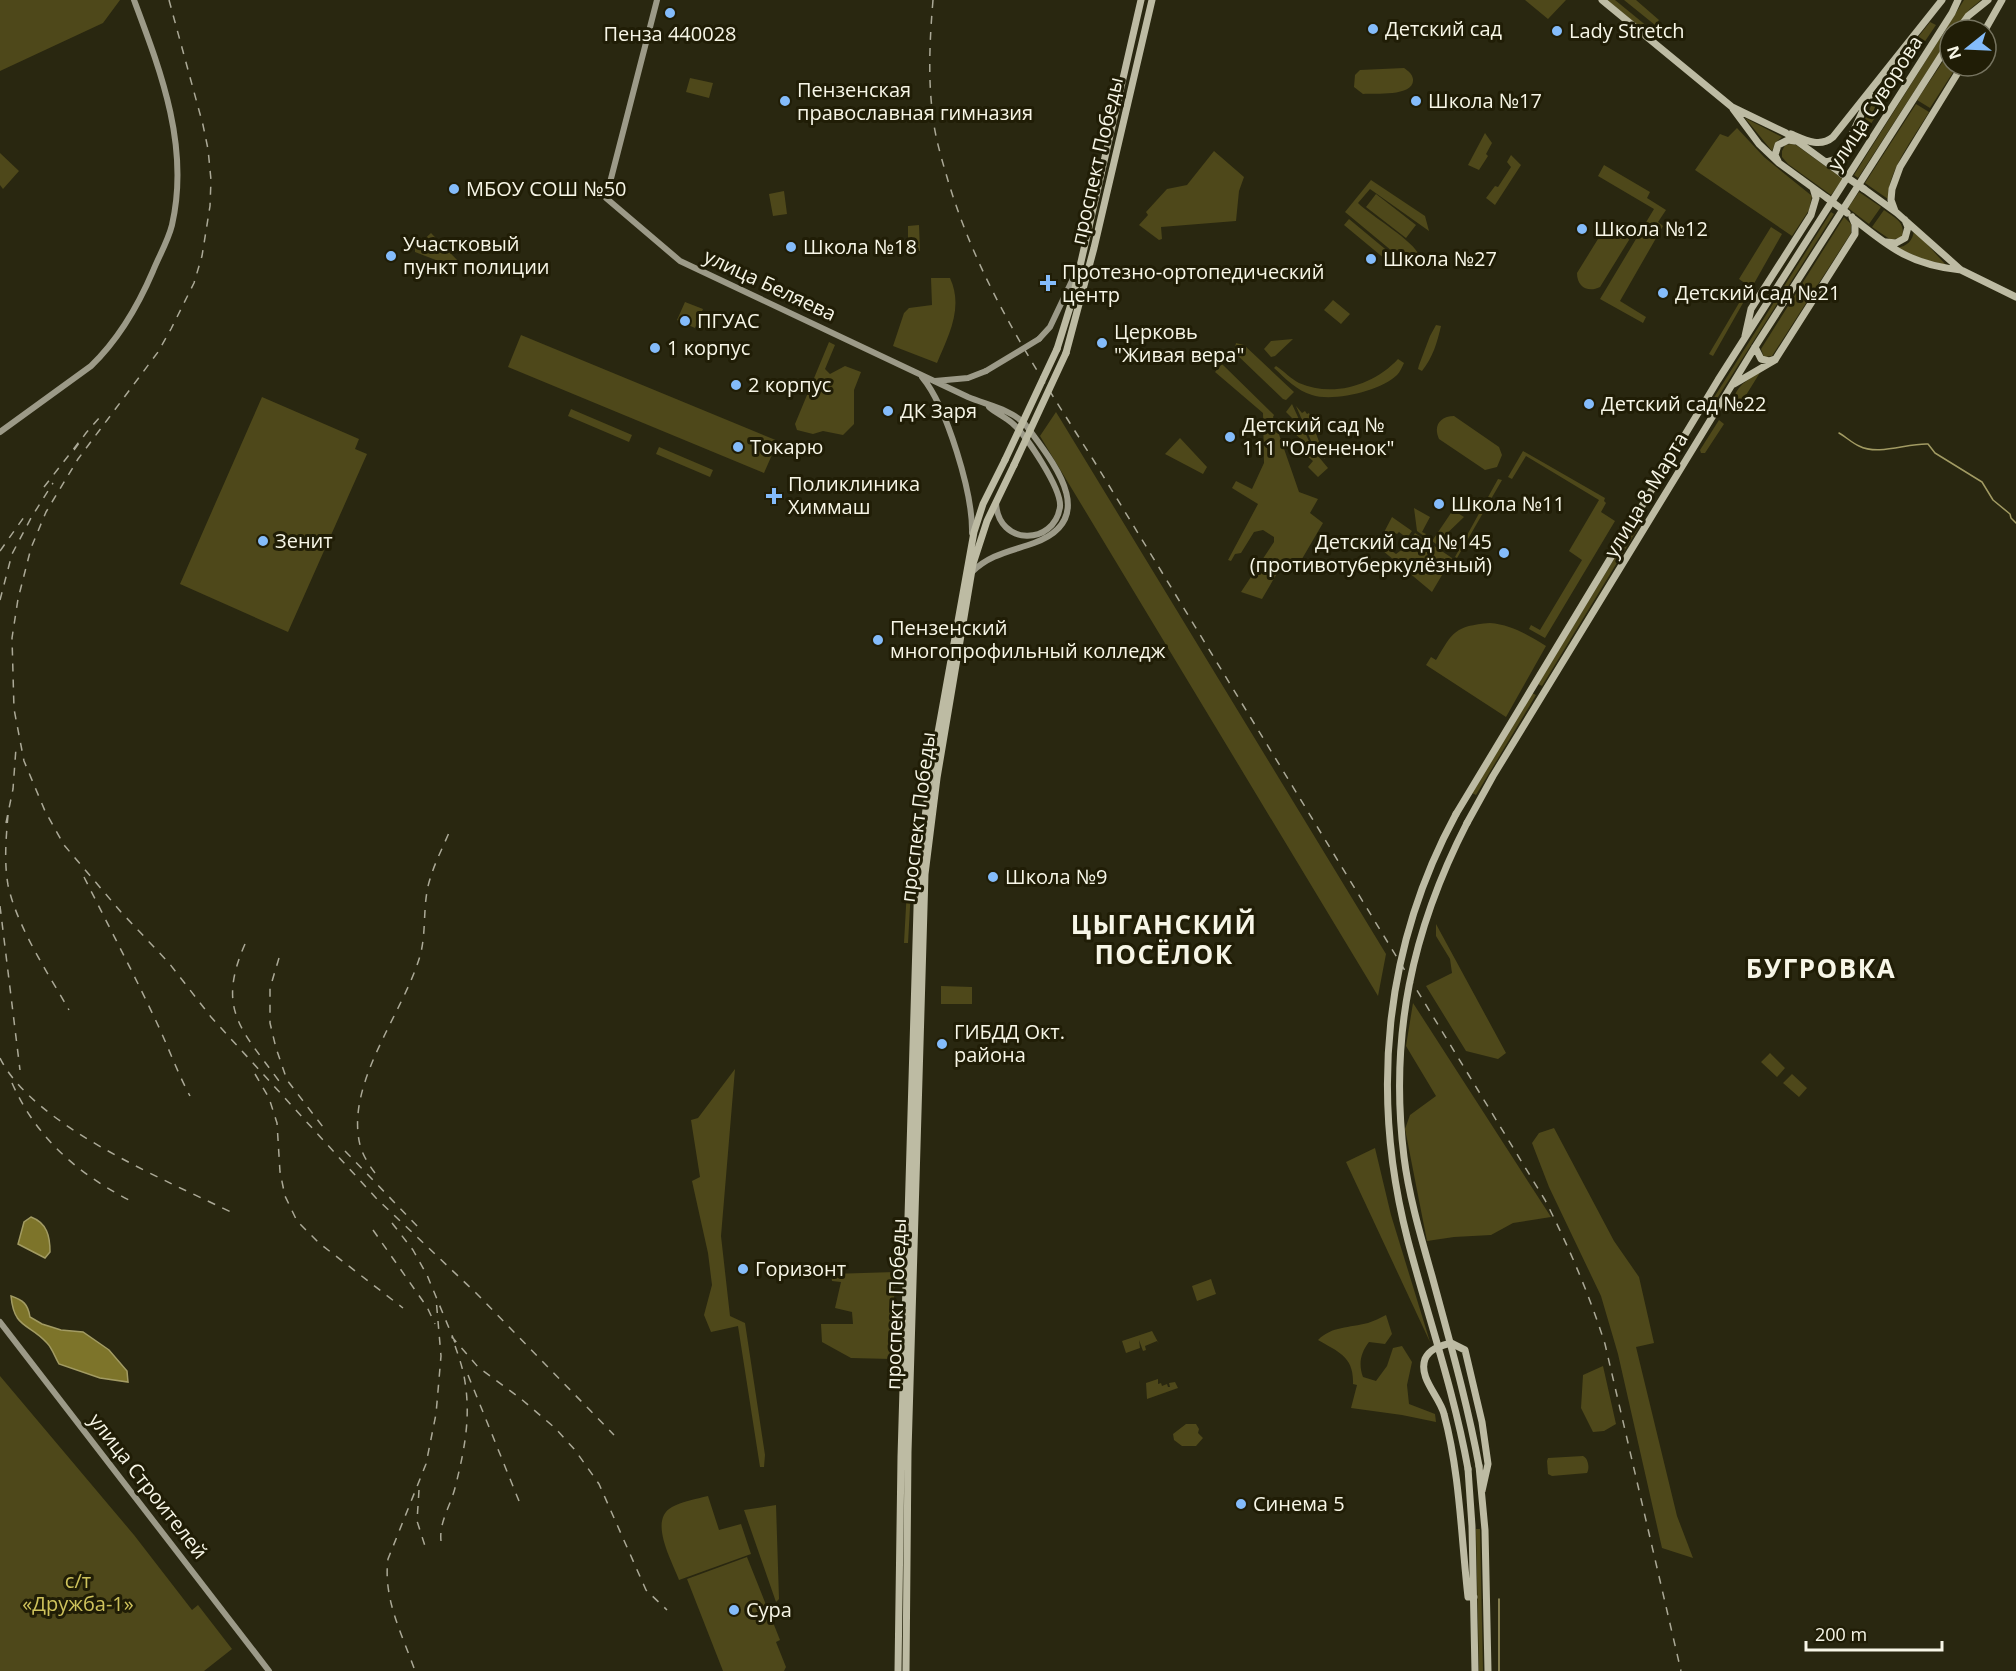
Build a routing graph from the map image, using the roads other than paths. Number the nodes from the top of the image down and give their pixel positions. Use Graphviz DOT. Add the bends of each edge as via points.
graph roads {
  1 [pos="134,0"];
  2 [pos="657,0"];
  3 [pos="1141,0"];
  4 [pos="1152,0"];
  5 [pos="1602,0"];
  6 [pos="1942,0"];
  7 [pos="1958,0"];
  8 [pos="1988,0"];
  9 [pos="2002,0"];
  10 [pos="1967,18"];
  11 [pos="1992,18"];
  12 [pos="1938,61"];
  13 [pos="1955,78"];
  14 [pos="1874,85"];
  15 [pos="1732,106"];
  16 [pos="1785,133"];
  17 [pos="1795,141"];
  18 [pos="1826,162"];
  19 [pos="1779,164"];
  20 [pos="1101,175"];
  21 [pos="1813,188"];
  22 [pos="1860,188"];
  23 [pos="1107,191"];
  24 [pos="1093,210"];
  25 [pos="1897,213"];
  26 [pos="1849,215"];
  27 [pos="1905,220"];
  28 [pos="1818,222"];
  29 [pos="1099,227"];
  30 [pos="1868,230"];
  31 [pos="1855,234"];
  32 [pos="1883,242"];
  33 [pos="1082,259"];
  34 [pos="1961,270"];
  35 [pos="2016,297"];
  36 [pos="1745,338"];
  37 [pos="1755,347"];
  38 [pos="1777,357"];
  39 [pos="920,374"];
  40 [pos="934,381"];
  41 [pos="1732,385"];
  42 [pos="983,404"];
  43 [pos="0,432"];
  44 [pos="1675,451"];
  45 [pos="1048,457"];
  46 [pos="1687,459"];
  47 [pos="1041,463"];
  48 [pos="996,501"];
  49 [pos="972,545"];
  50 [pos="972,572"];
  51 [pos="1463,803"];
  52 [pos="1474,812"];
  53 [pos="0,1322"];
  54 [pos="1482,1491"];
  55 [pos="1471,1597"];
  56 [pos="269,1671"];
  57 [pos="898,1671"];
  58 [pos="906,1671"];
  59 [pos="1475,1671"];
  60 [pos="1488,1671"];
  1 -- 43 [label="main road" via="161,73 174,131 178,189 169,234 140,298 102,355"];
  2 -- 39 [label="main road, улица Беляева" via="606,198 680,261"];
  3 -- 20 [label="main road, проспект Победы"];
  4 -- 23 [label="main road, проспект Победы"];
  5 -- 15 [label="main road"];
  6 -- 14 [label="main road"];
  7 -- 28 [label="main road, улица Суворова"];
  8 -- 10 [label="main road"];
  9 -- 11 [label="main road"];
  12 -- 22 [label="main road, улица Суворова"];
  13 -- 25 [label="main road" via="1896,176 1891,200"];
  14 -- 16 [label="main road" via="1829,141 1810,142"];
  14 -- 18 [label="main road" via="1844,152"];
  15 -- 16 [label="main road"];
  15 -- 19 [label="main road"];
  16 -- 17 [label="main road"];
  17 -- 18 [label="main road"];
  17 -- 19 [label="main road" via="1778,146 1775,155"];
  18 -- 22 [label="main road, bridge"];
  19 -- 21 [label="main road"];
  20 -- 23 [label="main road" via="1108,179"];
  20 -- 24 [label="main road, проспект Победы"];
  21 -- 26 [label="main road, bridge"];
  21 -- 36 [label="main road" via="1816,198 1811,215 1751,309"];
  22 -- 25 [label="main road"];
  22 -- 37 [label="main road, улица 8 Марта"];
  23 -- 29 [label="main road, проспект Победы"];
  24 -- 29 [label="main road"];
  24 -- 33 [label="main road, проспект Победы"];
  25 -- 27 [label="main road"];
  26 -- 30 [label="main road"];
  26 -- 31 [label="main road" via="1855,224"];
  27 -- 32 [label="main road" via="1905,238 1896,243"];
  27 -- 34 [label="main road"];
  28 -- 36 [label="main road, улица 8 Марта"];
  29 -- 48 [label="main road, проспект Победы, bridge" via="1066,353"];
  30 -- 31 [label="main road"];
  30 -- 32 [label="main road"];
  31 -- 38 [label="main road"];
  32 -- 34 [label="main road" via="1916,262"];
  33 -- 40 [label="main road, bridge" via="1054,320 1039,339 986,371 968,378"];
  33 -- 49 [label="main road, проспект Победы, bridge" via="1057,349 983,504"];
  34 -- 35 [label="main road"];
  36 -- 44 [label="main road, улица 8 Марта"];
  37 -- 38 [label="main road" via="1761,359"];
  37 -- 41 [label="main road, улица 8 Марта"];
  38 -- 41 [label="main road"];
  39 -- 40 [label="main road, улица Беляева"];
  39 -- 49 [label="main road" via="939,404 967,489"];
  40 -- 42 [label="main road, улица Беляева"];
  41 -- 46 [label="main road, улица 8 Марта"];
  42 -- 45 [label="main road" via="1019,417"];
  42 -- 47 [label="main road" via="1012,424"];
  44 -- 46 [label="main road"];
  44 -- 51 [label="main road, улица 8 Марта"];
  45 -- 47 [label="main road"];
  45 -- 50 [label="main road" via="1068,496 1062,526 1034,543 994,556"];
  46 -- 52 [label="main road, улица 8 Марта"];
  47 -- 48 [label="main road" via="1060,501 1057,516 1047,529 1032,536 1016,535 1000,518"];
  48 -- 50 [label="main road, проспект Победы"];
  49 -- 57 [label="main road, проспект Победы" via="930,777 918,873"];
  50 -- 58 [label="main road, проспект Победы" via="925,874 908,1458"];
  51 -- 52 [label="main road"];
  51 -- 55 [label="main road, улица 8 Марта, bridge" via="1438,850 1402,952 1390,1014 1386,1090 1391,1160 1407,1239 1454,1405 1467,1469 1473,1526"];
  52 -- 54 [label="main road, улица 8 Марта, bridge" via="1447,862 1415,955 1403,1017 1399,1088 1404,1158 1420,1235 1467,1406"];
  53 -- 56 [label="main road, улица Строителей"];
  54 -- 55 [label="main road" via="1488,1464 1480,1410 1465,1350 1451,1343 1434,1348 1425,1360 1425,1375 1442,1406 1451,1441"];
  54 -- 60 [label="main road"];
  55 -- 59 [label="main road"];
}
